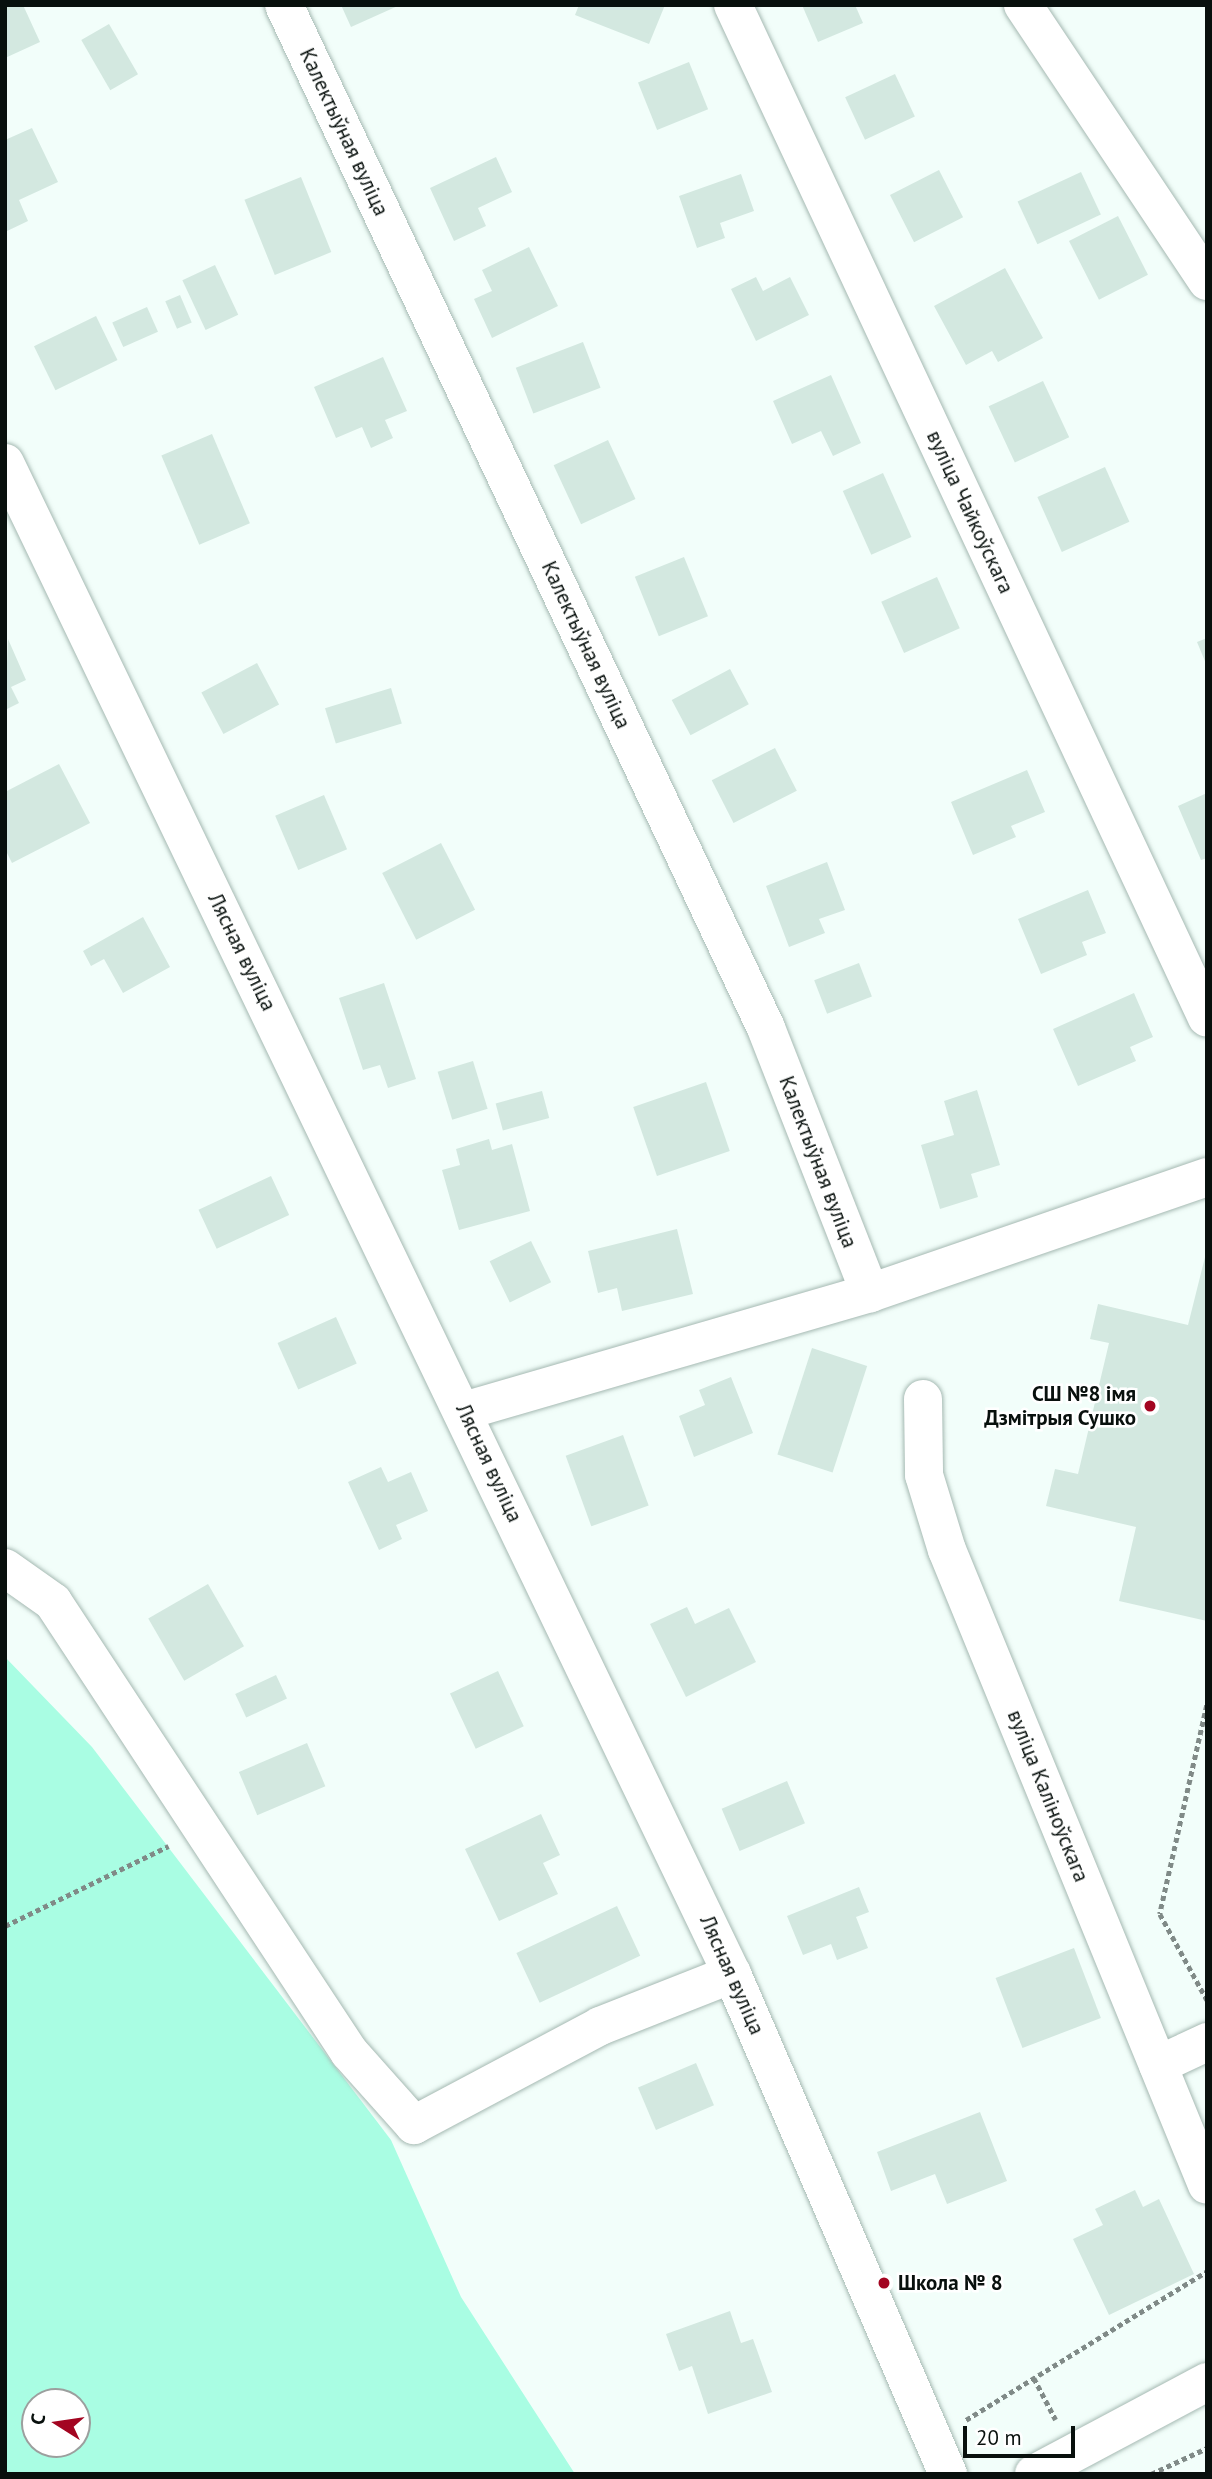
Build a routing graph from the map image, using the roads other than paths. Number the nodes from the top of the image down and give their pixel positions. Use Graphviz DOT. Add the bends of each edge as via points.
graph roads {
  1 [pos="284,5"];
  2 [pos="733,5"];
  3 [pos="1023,5"];
  4 [pos="1207,281"];
  5 [pos="5,463"];
  6 [pos="1207,1018"];
  7 [pos="1207,1177"];
  8 [pos="870,1293"];
  9 [pos="923,1399"];
  10 [pos="464,1410"];
  11 [pos="5,1568"];
  12 [pos="733,1974"];
  13 [pos="1207,2042"];
  14 [pos="1158,2065"];
  15 [pos="1207,2185"];
  16 [pos="1207,2382"];
  17 [pos="941,2457"];
  18 [pos="1034,2474"];
  1 -- 8 [label="street, Калектыўная вуліца" via="766,1028"];
  2 -- 6 [label="street, вуліца Чайкоўскага"];
  3 -- 4 [label="street"];
  5 -- 10 [label="street, Лясная вуліца"];
  7 -- 8 [label="street"];
  8 -- 10 [label="street"];
  9 -- 14 [label="street, вуліца Каліноўскага" via="924,1475 947,1550"];
  10 -- 12 [label="street, Лясная вуліца"];
  11 -- 12 [label="street" via="53,1602 349,2052 414,2125 600,2026"];
  12 -- 17 [label="street, Лясная вуліца"];
  13 -- 14 [label="street"];
  14 -- 15 [label="street, вуліца Каліноўскага"];
  16 -- 18 [label="street"];
}
